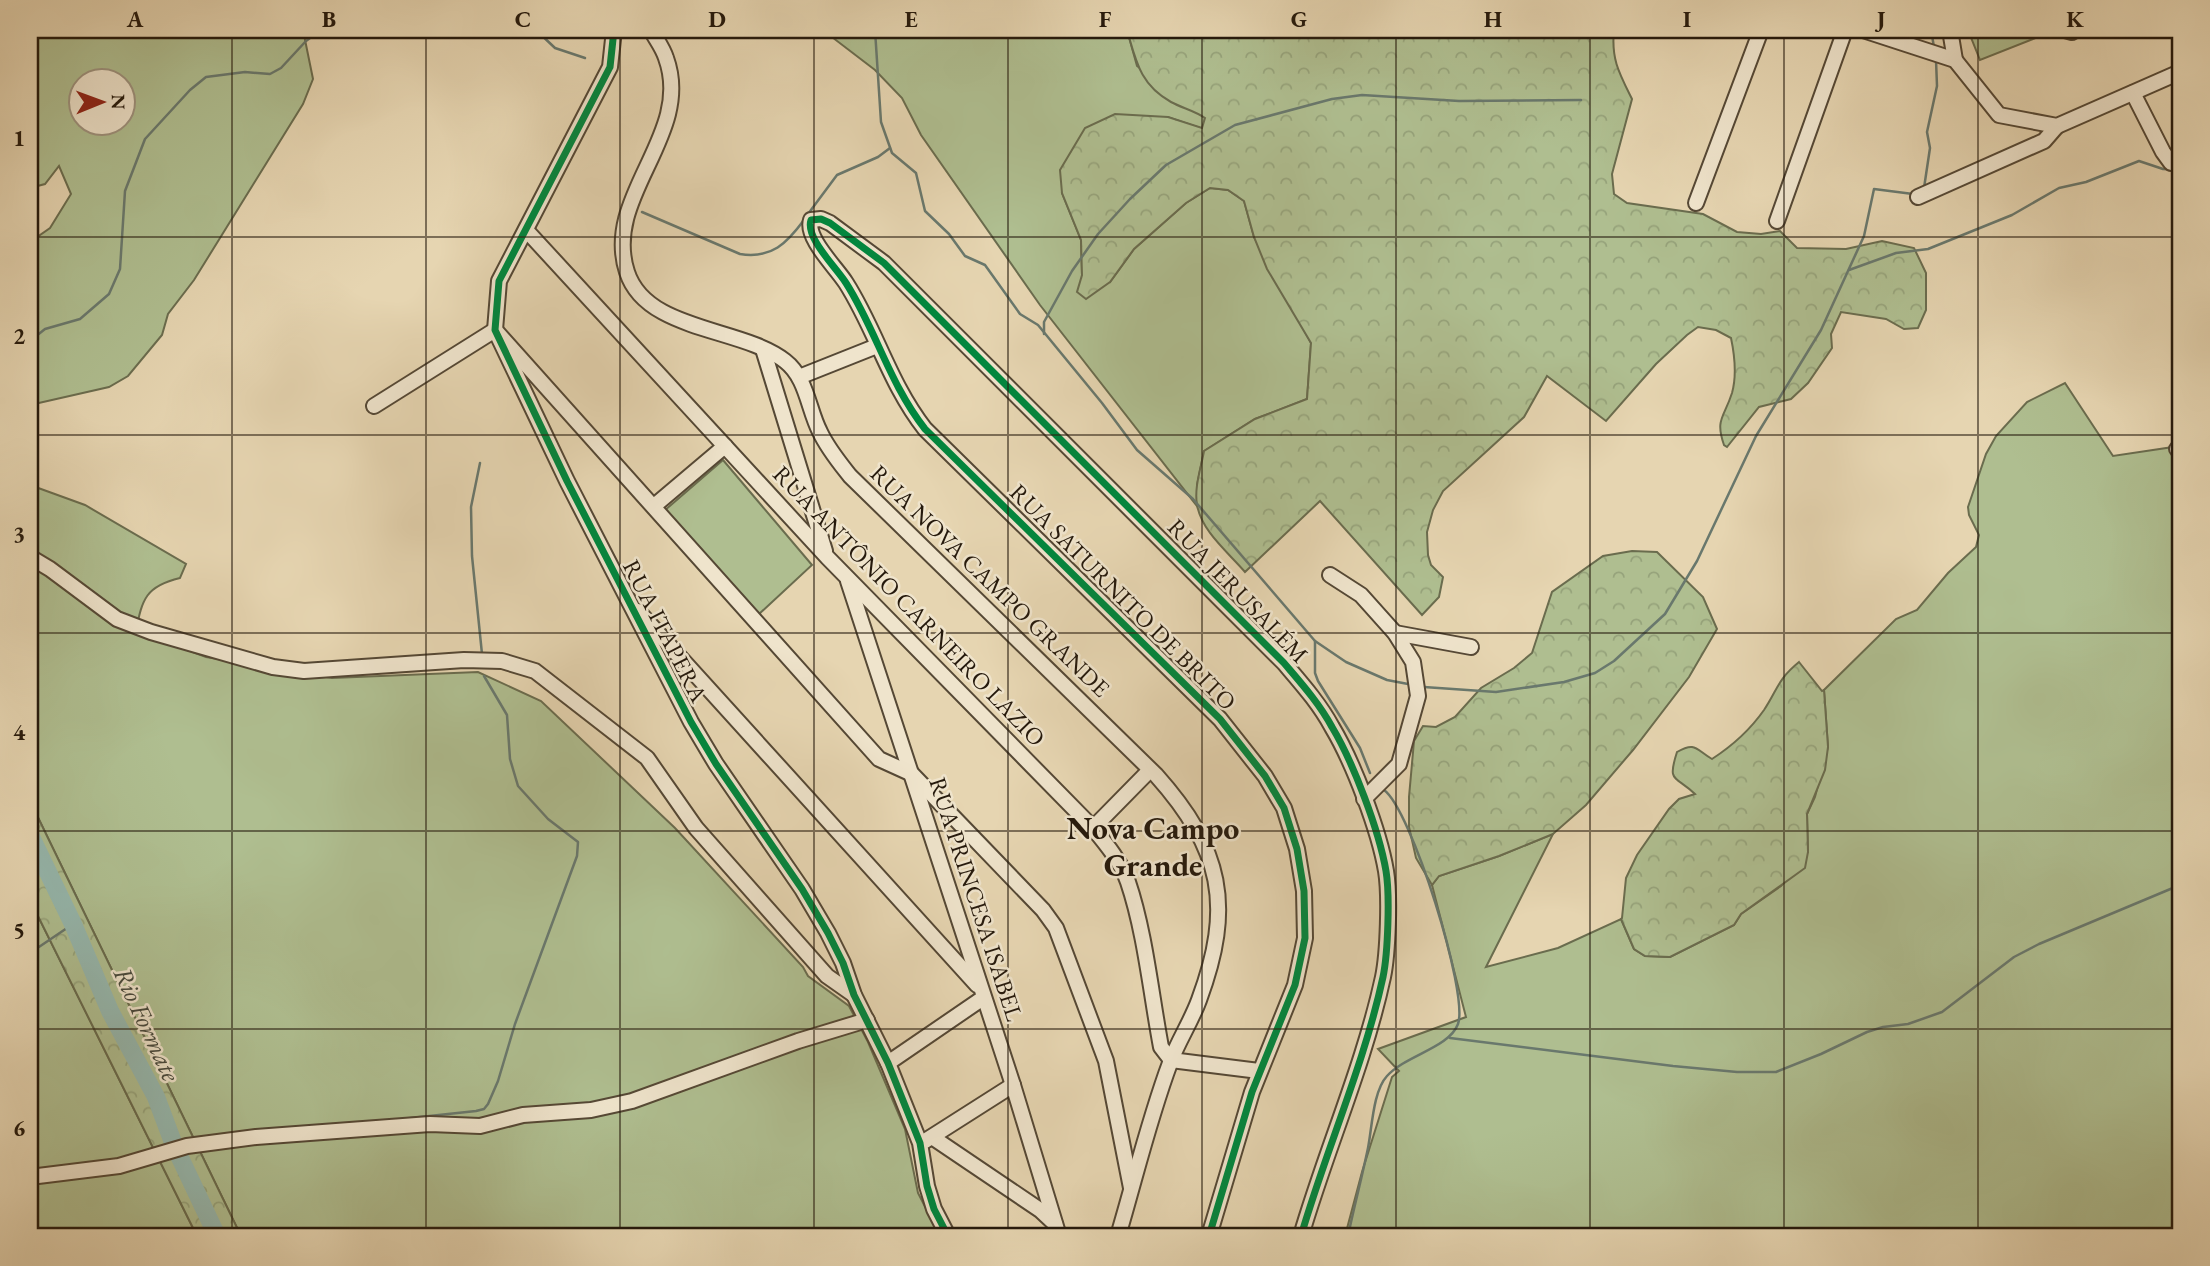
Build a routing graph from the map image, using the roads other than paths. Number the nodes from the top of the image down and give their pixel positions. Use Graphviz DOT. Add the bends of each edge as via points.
graph roads {
  1 [pos="614,30"];
  2 [pos="651,30"];
  3 [pos="1761,30"];
  4 [pos="1845,30"];
  5 [pos="1863,30"];
  6 [pos="1950,30"];
  7 [pos="2065,30"];
  8 [pos="2075,30"];
  9 [pos="1955,60"];
  10 [pos="2180,72"];
  11 [pos="2133,93"];
  12 [pos="2057,126"];
  13 [pos="2180,163"];
  14 [pos="1918,197"];
  15 [pos="1696,203"];
  16 [pos="811,220"];
  17 [pos="1777,221"];
  18 [pos="526,230"];
  19 [pos="495,330"];
  20 [pos="877,346"];
  21 [pos="763,348"];
  22 [pos="799,377"];
  23 [pos="374,406"];
  24 [pos="725,446"];
  25 [pos="654,506"];
  26 [pos="30,557"];
  27 [pos="827,557"];
  28 [pos="1330,575"];
  29 [pos="846,576"];
  30 [pos="625,596"];
  31 [pos="1395,633"];
  32 [pos="1471,647"];
  33 [pos="1150,770"];
  34 [pos="912,774"];
  35 [pos="1364,799"];
  36 [pos="1093,828"];
  37 [pos="982,994"];
  38 [pos="854,995"];
  39 [pos="867,1020"];
  40 [pos="1171,1059"];
  41 [pos="888,1063"];
  42 [pos="1259,1071"];
  43 [pos="1013,1085"];
  44 [pos="926,1140"];
  45 [pos="30,1177"];
  46 [pos="1132,1190"];
  47 [pos="1060,1233"];
  48 [pos="948,1236"];
  49 [pos="1118,1236"];
  50 [pos="1209,1236"];
  51 [pos="1301,1236"];
  1 -- 18 [label="street" via="610,67"];
  2 -- 21 [label="street, RUA NOVA CAMPO GRANDE" via="666,58 671,107 624,225 622,251 627,274 636,291 670,315"];
  3 -- 15 [label="street"];
  4 -- 17 [label="street"];
  5 -- 9 [label="street"];
  6 -- 9 [label="street"];
  7 -- 8 [label="street"];
  9 -- 12 [label="street" via="1999,115"];
  10 -- 11 [label="street"];
  11 -- 12 [label="street"];
  11 -- 13 [label="street" via="2163,152 2171,163"];
  12 -- 14 [label="street" via="2044,141"];
  16 -- 20 [label="street, RUA SATURNITO DE BRITO" via="812,238 850,289"];
  16 -- 35 [label="street, RUA JERUSALÉM" via="830,223 884,263 1284,663 1333,728"];
  18 -- 19 [label="street" via="499,281"];
  18 -- 24 [label="street, RUA ANTÔNIO CARNEIRO LAZIO"];
  19 -- 23 [label="street"];
  19 -- 25 [label="street"];
  19 -- 30 [label="street, RUA ITAPERA"];
  20 -- 22 [label="street"];
  20 -- 42 [label="street, RUA SATURNITO DE BRITO" via="897,388 925,429 1220,719 1284,808 1299,859 1305,938 1295,985"];
  21 -- 22 [label="street, RUA NOVA CAMPO GRANDE" via="786,361"];
  21 -- 27 [label="street"];
  22 -- 33 [label="street, RUA NOVA CAMPO GRANDE" via="818,429 850,476"];
  24 -- 25 [label="street"];
  24 -- 27 [label="street, RUA ANTÔNIO CARNEIRO LAZIO"];
  25 -- 34 [label="street" via="879,759"];
  26 -- 38 [label="street" via="117,619 273,667 304,671 464,660 502,661 534,671 647,758 696,828 827,976"];
  27 -- 29 [label="street, RUA ANTÔNIO CARNEIRO LAZIO"];
  28 -- 31 [label="street" via="1361,595"];
  29 -- 34 [label="street, RUA PRINCESA ISABEL"];
  29 -- 36 [label="street, RUA ANTÔNIO CARNEIRO LAZIO"];
  30 -- 37 [label="street"];
  30 -- 38 [label="street, RUA ITAPERA" via="716,764 828,933"];
  31 -- 32 [label="street"];
  31 -- 35 [label="street" via="1413,662 1418,696 1399,764"];
  33 -- 36 [label="street"];
  33 -- 40 [label="street, RUA NOVA CAMPO GRANDE" via="1197,828 1211,859 1218,892 1218,921 1200,998"];
  34 -- 37 [label="street, RUA PRINCESA ISABEL"];
  34 -- 46 [label="street" via="1056,928 1106,1061"];
  35 -- 51 [label="street, RUA JERUSALÉM" via="1387,872 1384,975"];
  36 -- 40 [label="street, RUA ANTÔNIO CARNEIRO LAZIO" via="1128,881 1161,1047"];
  37 -- 41 [label="street"];
  37 -- 43 [label="street, RUA PRINCESA ISABEL"];
  38 -- 39 [label="street, RUA ITAPERA"];
  39 -- 41 [label="street, RUA ITAPERA"];
  39 -- 45 [label="street" via="632,1101 592,1110 523,1115 480,1126 430,1124 256,1137 187,1146 119,1166"];
  40 -- 42 [label="street"];
  40 -- 46 [label="street, RUA NOVA CAMPO GRANDE"];
  41 -- 44 [label="street, RUA ITAPERA"];
  42 -- 50 [label="street, RUA SATURNITO DE BRITO"];
  43 -- 44 [label="street"];
  43 -- 47 [label="street, RUA PRINCESA ISABEL"];
  44 -- 47 [label="street" via="1040,1210"];
  44 -- 48 [label="street, RUA ITAPERA" via="927,1186"];
  46 -- 49 [label="street, RUA NOVA CAMPO GRANDE"];
}
